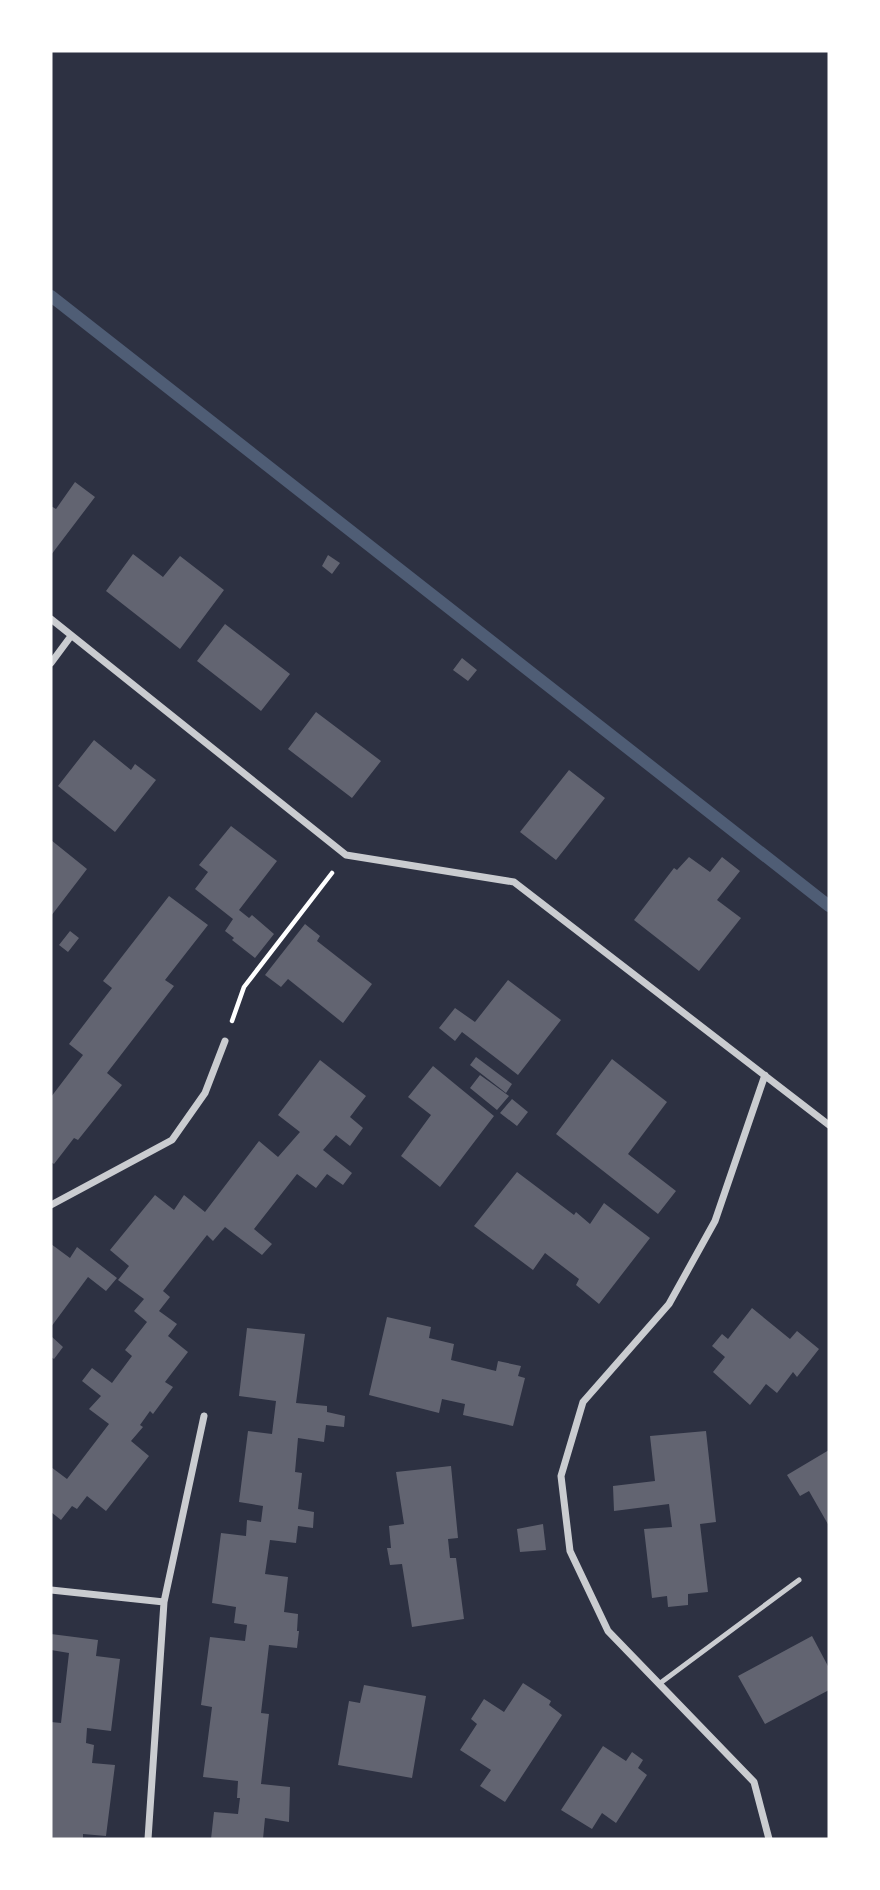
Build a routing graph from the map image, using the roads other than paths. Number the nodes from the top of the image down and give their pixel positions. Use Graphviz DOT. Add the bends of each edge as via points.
graph roads {
  1 [pos="51,619"];
  2 [pos="71,636"];
  3 [pos="51,663"];
  4 [pos="225,1041"];
  5 [pos="765,1075"];
  6 [pos="829,1125"];
  7 [pos="51,1205"];
  8 [pos="204,1416"];
  9 [pos="799,1580"];
  10 [pos="51,1590"];
  11 [pos="164,1602"];
  12 [pos="659,1684"];
  13 [pos="148,1839"];
  14 [pos="769,1839"];
  1 -- 2 [label="street"];
  2 -- 3 [label="street"];
  2 -- 5 [label="street" via="346,855 514,882"];
  4 -- 7 [label="street" via="205,1093 172,1140"];
  5 -- 6 [label="street"];
  5 -- 12 [label="street" via="715,1221 669,1304 583,1402 561,1476 570,1551 608,1631"];
  8 -- 11 [label="street"];
  9 -- 12 [label="lane"];
  10 -- 11 [label="street"];
  11 -- 13 [label="street"];
  12 -- 14 [label="street" via="754,1782"];
}
